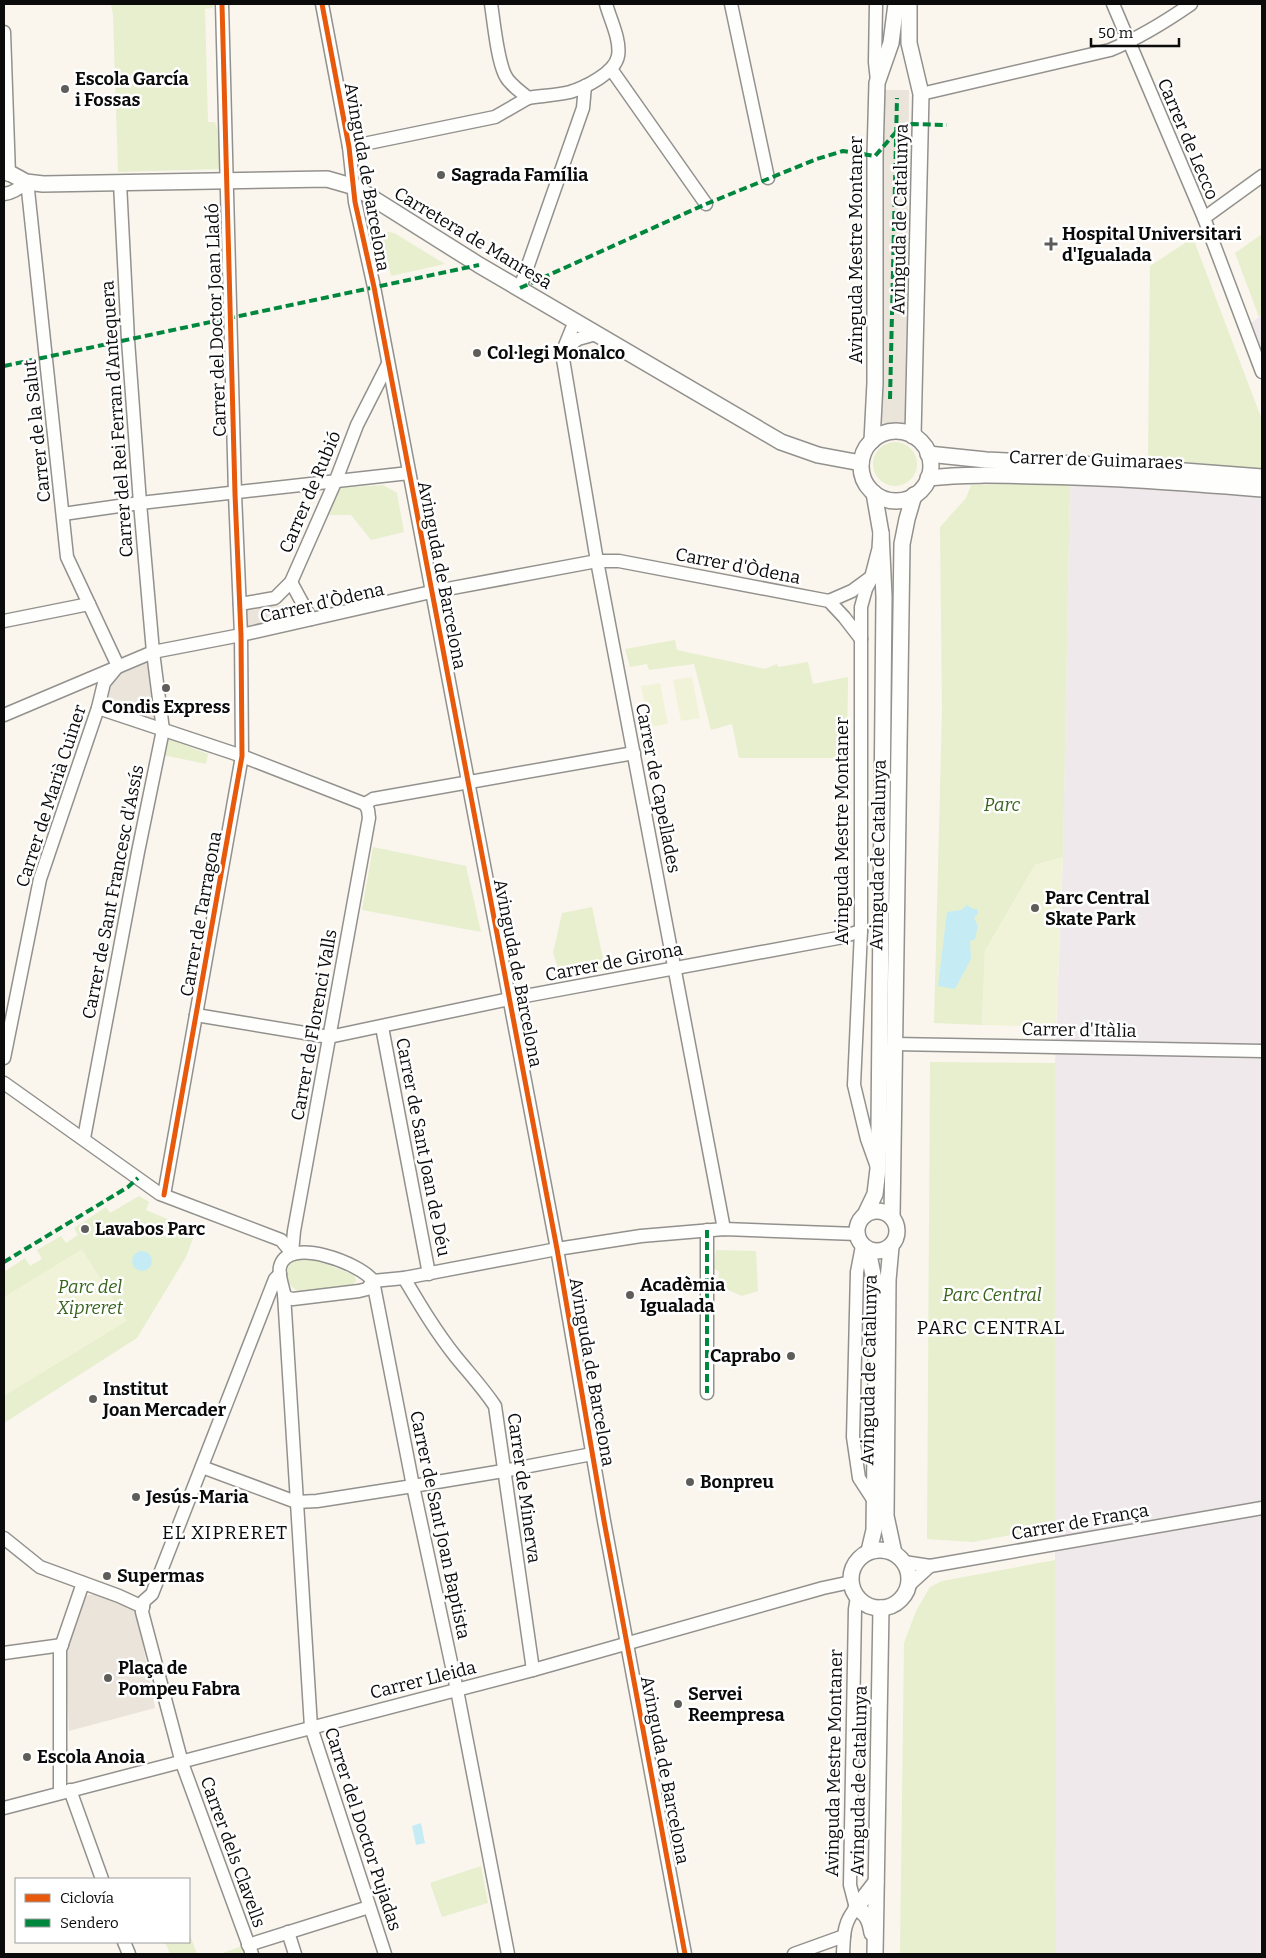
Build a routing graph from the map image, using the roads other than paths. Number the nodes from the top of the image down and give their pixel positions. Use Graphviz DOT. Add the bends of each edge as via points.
graph roads {
  1 [pos="222,4"];
  2 [pos="322,4"];
  3 [pos="491,4"];
  4 [pos="606,4"];
  5 [pos="731,4"];
  6 [pos="876,4"];
  7 [pos="896,4"];
  8 [pos="909,4"];
  9 [pos="1113,4"];
  10 [pos="1191,4"];
  11 [pos="4,32"];
  12 [pos="1128,43"];
  13 [pos="611,69"];
  14 [pos="877,83"];
  15 [pos="585,86"];
  16 [pos="921,94"];
  17 [pos="528,98"];
  18 [pos="349,146"];
  19 [pos="6,173"];
  20 [pos="1262,176"];
  21 [pos="768,178"];
  22 [pos="226,181"];
  23 [pos="26,182"];
  24 [pos="120,183"];
  25 [pos="355,188"];
  26 [pos="4,194"];
  27 [pos="706,204"];
  28 [pos="1204,218"];
  29 [pos="520,288"];
  30 [pos="575,321"];
  31 [pos="596,334"];
  32 [pos="562,354"];
  33 [pos="388,364"];
  34 [pos="1262,372"];
  35 [pos="913,436"];
  36 [pos="872,440"];
  37 [pos="928,454"];
  38 [pos="861,463"];
  39 [pos="408,473"];
  40 [pos="1262,477"];
  41 [pos="928,478"];
  42 [pos="336,480"];
  43 [pos="1262,488"];
  44 [pos="874,493"];
  45 [pos="235,494"];
  46 [pos="914,495"];
  47 [pos="140,503"];
  48 [pos="63,514"];
  49 [pos="881,533"];
  50 [pos="597,561"];
  51 [pos="873,576"];
  52 [pos="291,582"];
  53 [pos="431,592"];
  54 [pos="829,601"];
  55 [pos="89,604"];
  56 [pos="240,604"];
  57 [pos="311,619"];
  58 [pos="4,621"];
  59 [pos="241,635"];
  60 [pos="861,639"];
  61 [pos="152,652"];
  62 [pos="118,666"];
  63 [pos="98,708"];
  64 [pos="4,715"];
  65 [pos="163,730"];
  66 [pos="634,753"];
  67 [pos="242,756"];
  68 [pos="468,784"];
  69 [pos="365,804"];
  70 [pos="861,931"];
  71 [pos="674,969"];
  72 [pos="509,999"];
  73 [pos="196,1015"];
  74 [pos="382,1027"];
  75 [pos="329,1037"];
  76 [pos="894,1044"];
  77 [pos="1262,1051"];
  78 [pos="4,1058"];
  79 [pos="4,1083"];
  80 [pos="84,1138"];
  81 [pos="878,1169"];
  82 [pos="164,1195"];
  83 [pos="865,1215"];
  84 [pos="892,1217"];
  85 [pos="724,1229"];
  86 [pos="707,1230"];
  87 [pos="862,1243"];
  88 [pos="891,1247"];
  89 [pos="557,1249"];
  90 [pos="292,1253"];
  91 [pos="280,1274"];
  92 [pos="429,1274"];
  93 [pos="404,1278"];
  94 [pos="373,1280"];
  95 [pos="284,1294"];
  96 [pos="707,1393"];
  97 [pos="592,1454"];
  98 [pos="202,1466"];
  99 [pos="503,1472"];
  100 [pos="413,1486"];
  101 [pos="874,1501"];
  102 [pos="296,1502"];
  103 [pos="1262,1508"];
  104 [pos="4,1538"];
  105 [pos="869,1551"];
  106 [pos="899,1558"];
  107 [pos="930,1566"];
  108 [pos="851,1582"];
  109 [pos="82,1583"];
  110 [pos="908,1586"];
  111 [pos="857,1597"];
  112 [pos="143,1607"];
  113 [pos="881,1608"];
  114 [pos="62,1645"];
  115 [pos="627,1645"];
  116 [pos="4,1653"];
  117 [pos="533,1670"];
  118 [pos="457,1690"];
  119 [pos="311,1727"];
  120 [pos="182,1763"];
  121 [pos="65,1791"];
  122 [pos="4,1808"];
  123 [pos="102,1878"];
  124 [pos="876,1882"];
  125 [pos="368,1907"];
  126 [pos="856,1908"];
  127 [pos="288,1932"];
  128 [pos="844,1936"];
  129 [pos="250,1950"];
  130 [pos="875,1950"];
  131 [pos="686,1952"];
  132 [pos="295,1954"];
  133 [pos="385,1954"];
  134 [pos="508,1954"];
  135 [pos="794,1954"];
  136 [pos="843,1954"];
  1 -- 22 [label="street, Carrer del Doctor Joan Lladó"];
  2 -- 18 [label="street, Avinguda de Barcelona"];
  3 -- 17 [label="street" via="505,75"];
  4 -- 13 [label="street" via="618,44 618,57"];
  5 -- 21 [label="street"];
  6 -- 14 [label="street"];
  7 -- 14 [label="street, Avinguda Mestre Montaner" via="891,43"];
  8 -- 16 [label="street, Avinguda de Catalunya" via="909,43"];
  9 -- 12 [label="street, Carrer de Lecco"];
  10 -- 12 [label="street"];
  11 -- 19 [label="street"];
  12 -- 16 [label="street"];
  12 -- 28 [label="street, Carrer de Lecco"];
  13 -- 15 [label="street"];
  13 -- 27 [label="street"];
  14 -- 36 [label="street, Avinguda Mestre Montaner"];
  15 -- 17 [label="street" via="570,92"];
  15 -- 29 [label="street" via="583,108"];
  16 -- 35 [label="street, Avinguda de Catalunya"];
  17 -- 18 [label="street" via="495,117"];
  18 -- 25 [label="street, Avinguda de Barcelona"];
  19 -- 23 [label="street, Carretera de Manresa"];
  20 -- 28 [label="street"];
  22 -- 24 [label="street, Carretera de Manresa"];
  22 -- 25 [label="street, Carretera de Manresa" via="327,179"];
  22 -- 45 [label="street, Carrer del Doctor Joan Lladó"];
  23 -- 24 [label="street, Carretera de Manresa"];
  23 -- 26 [label="street" via="12,193"];
  23 -- 48 [label="street, Carrer de la Salut"];
  24 -- 47 [label="street, Carrer del Rei Ferran d'Antequera"];
  25 -- 29 [label="street, Carretera de Manresa"];
  25 -- 33 [label="street, Avinguda de Barcelona" via="355,202"];
  28 -- 34 [label="street, Carrer de Lecco"];
  29 -- 30 [label="street, Carretera de Manresa"];
  30 -- 31 [label="street, Carretera de Manresa"];
  30 -- 32 [label="street"];
  31 -- 32 [label="street" via="578,339"];
  31 -- 38 [label="street, Carretera de Manresa" via="781,442 818,455"];
  32 -- 50 [label="street, Carrer de Capellades"];
  33 -- 39 [label="street, Avinguda de Barcelona"];
  33 -- 42 [label="street, Carrer de Rubió" via="357,425"];
  35 -- 36 [label="street" via="901,431 888,432"];
  35 -- 37 [label="street"];
  36 -- 38 [label="street"];
  37 -- 40 [label="street, Carrer de Guimaraes"];
  37 -- 41 [label="street"];
  38 -- 44 [label="street" via="864,480"];
  39 -- 42 [label="street"];
  39 -- 53 [label="street, Avinguda de Barcelona"];
  41 -- 43 [label="street, Carrer de Guimaraes" via="1059,476"];
  41 -- 46 [label="street"];
  42 -- 45 [label="street"];
  42 -- 52 [label="street, Carrer de Rubió"];
  44 -- 46 [label="street" via="885,499 897,500"];
  44 -- 49 [label="street, Avinguda Mestre Montaner"];
  45 -- 47 [label="street"];
  45 -- 56 [label="street, Carrer del Doctor Joan Lladó"];
  46 -- 76 [label="street, Avinguda de Catalunya" via="902,544"];
  47 -- 48 [label="street"];
  47 -- 61 [label="street, Carrer del Rei Ferran d'Antequera"];
  48 -- 55 [label="street, Carrer de la Salut" via="67,557"];
  49 -- 51 [label="street, Avinguda Mestre Montaner"];
  49 -- 81 [label="street, Avinguda de Catalunya" via="884,597"];
  50 -- 53 [label="street, Carrer d'Òdena"];
  50 -- 54 [label="street, Carrer d'Òdena" via="613,560"];
  50 -- 66 [label="street, Carrer de Capellades"];
  51 -- 54 [label="street" via="852,591"];
  51 -- 60 [label="street, Avinguda Mestre Montaner" via="861,607"];
  52 -- 56 [label="street, Carrer de Rubió" via="275,598"];
  52 -- 57 [label="street"];
  53 -- 57 [label="street, Carrer d'Òdena"];
  53 -- 68 [label="street, Avinguda de Barcelona"];
  54 -- 60 [label="street"];
  55 -- 58 [label="street"];
  55 -- 62 [label="street, Carrer de la Salut"];
  56 -- 59 [label="street, Carrer del Doctor Joan Lladó"];
  57 -- 59 [label="street, Carrer d'Òdena"];
  59 -- 61 [label="street, Carrer d'Òdena"];
  59 -- 67 [label="street, Carrer de Tarragona"];
  60 -- 70 [label="street, Avinguda Mestre Montaner"];
  61 -- 62 [label="street, Carrer d'Òdena"];
  61 -- 65 [label="street, Carrer de Sant Francesc d'Assís"];
  62 -- 63 [label="street, Carrer de Marià Cuiner" via="104,683"];
  62 -- 64 [label="street, Carrer d'Òdena"];
  63 -- 65 [label="street"];
  63 -- 78 [label="street, Carrer de Marià Cuiner" via="40,879"];
  65 -- 67 [label="street"];
  65 -- 80 [label="street, Carrer de Sant Francesc d'Assís"];
  66 -- 68 [label="street"];
  66 -- 71 [label="street, Carrer de Capellades"];
  67 -- 69 [label="street"];
  67 -- 73 [label="street, Carrer de Tarragona"];
  68 -- 69 [label="street" via="374,799"];
  68 -- 72 [label="street, Avinguda de Barcelona"];
  69 -- 75 [label="street, Carrer de Florenci Valls" via="369,818"];
  70 -- 71 [label="street, Carrer de Girona"];
  70 -- 81 [label="street, Avinguda Mestre Montaner" via="854,1085"];
  71 -- 72 [label="street, Carrer de Girona"];
  71 -- 85 [label="street, Carrer de Capellades"];
  72 -- 74 [label="street, Carrer de Girona"];
  72 -- 89 [label="street, Avinguda de Barcelona"];
  73 -- 75 [label="street, Carrer de Girona"];
  73 -- 82 [label="street, Carrer de Tarragona"];
  74 -- 75 [label="street, Carrer de Girona"];
  74 -- 92 [label="street, Carrer de Sant Joan de Déu"];
  75 -- 90 [label="street, Carrer de Florenci Valls"];
  76 -- 77 [label="street, Carrer d'Itàlia"];
  76 -- 84 [label="street, Avinguda de Catalunya"];
  79 -- 80 [label="street"];
  80 -- 82 [label="street"];
  81 -- 83 [label="street, Avinguda de Catalunya" via="875,1194"];
  82 -- 90 [label="street" via="281,1240"];
  83 -- 84 [label="street" via="876,1211"];
  83 -- 87 [label="street" via="860,1220"];
  84 -- 88 [label="street" via="898,1232"];
  85 -- 86 [label="street"];
  85 -- 87 [label="street"];
  86 -- 89 [label="street"];
  86 -- 96 [label="street"];
  87 -- 88 [label="street" via="880,1252"];
  87 -- 101 [label="street, Avinguda de Catalunya" via="877,1294"];
  87 -- 101 [label="street" via="857,1272 854,1437 859,1478"];
  88 -- 106 [label="street, Avinguda de Catalunya" via="886,1516"];
  89 -- 92 [label="street"];
  89 -- 97 [label="street, Avinguda de Barcelona"];
  90 -- 91 [label="street" via="280,1266"];
  90 -- 94 [label="street" via="314,1252 339,1260 361,1270"];
  91 -- 95 [label="street, Carrer del Doctor Pujadas"];
  91 -- 98 [label="street" via="275,1279"];
  92 -- 93 [label="street"];
  93 -- 94 [label="street"];
  93 -- 99 [label="street, Carrer de Minerva" via="423,1311 495,1406"];
  94 -- 95 [label="street" via="367,1289 359,1291 293,1299"];
  94 -- 100 [label="street, Carrer de Sant Joan Baptista"];
  95 -- 102 [label="street, Carrer del Doctor Pujadas"];
  97 -- 99 [label="street"];
  97 -- 115 [label="street, Avinguda de Barcelona"];
  98 -- 102 [label="street"];
  98 -- 112 [label="street" via="152,1594 144,1601"];
  99 -- 100 [label="street"];
  99 -- 117 [label="street, Carrer de Minerva"];
  100 -- 102 [label="street"];
  100 -- 118 [label="street, Carrer de Sant Joan Baptista"];
  101 -- 105 [label="street, Avinguda de Catalunya" via="874,1530"];
  102 -- 119 [label="street, Carrer del Doctor Pujadas"];
  103 -- 107 [label="street, Carrer de França"];
  104 -- 109 [label="street" via="40,1567"];
  105 -- 106 [label="street" via="882,1549"];
  105 -- 108 [label="street" via="854,1563"];
  106 -- 107 [label="street, Carrer de França"];
  106 -- 110 [label="street" via="908,1572"];
  107 -- 110 [label="street"];
  108 -- 111 [label="street"];
  108 -- 115 [label="street, Carrer Lleida"];
  109 -- 112 [label="street"];
  109 -- 114 [label="street"];
  110 -- 113 [label="street" via="898,1602"];
  111 -- 113 [label="street" via="866,1604"];
  111 -- 126 [label="street, Avinguda Mestre Montaner" via="850,1885"];
  112 -- 120 [label="street"];
  113 -- 124 [label="street, Avinguda de Catalunya"];
  114 -- 116 [label="street"];
  114 -- 121 [label="street"];
  115 -- 117 [label="street, Carrer Lleida"];
  115 -- 131 [label="street, Avinguda de Barcelona"];
  117 -- 118 [label="street, Carrer Lleida"];
  118 -- 119 [label="street, Carrer Lleida"];
  118 -- 134 [label="street, Carrer de Sant Joan Baptista"];
  119 -- 120 [label="street, Carrer Lleida"];
  119 -- 125 [label="street, Carrer del Doctor Pujadas"];
  120 -- 121 [label="street, Carrer Lleida"];
  120 -- 129 [label="street, Carrer dels Clavells"];
  121 -- 122 [label="street, Carrer Lleida"];
  121 -- 123 [label="street"];
  124 -- 126 [label="street"];
  124 -- 130 [label="street, Avinguda de Catalunya"];
  125 -- 127 [label="street"];
  125 -- 133 [label="street, Carrer del Doctor Pujadas"];
  126 -- 128 [label="street" via="847,1919"];
  126 -- 130 [label="street" via="869,1918"];
  127 -- 129 [label="street"];
  127 -- 132 [label="street"];
  128 -- 135 [label="street"];
  128 -- 136 [label="street"];
}
